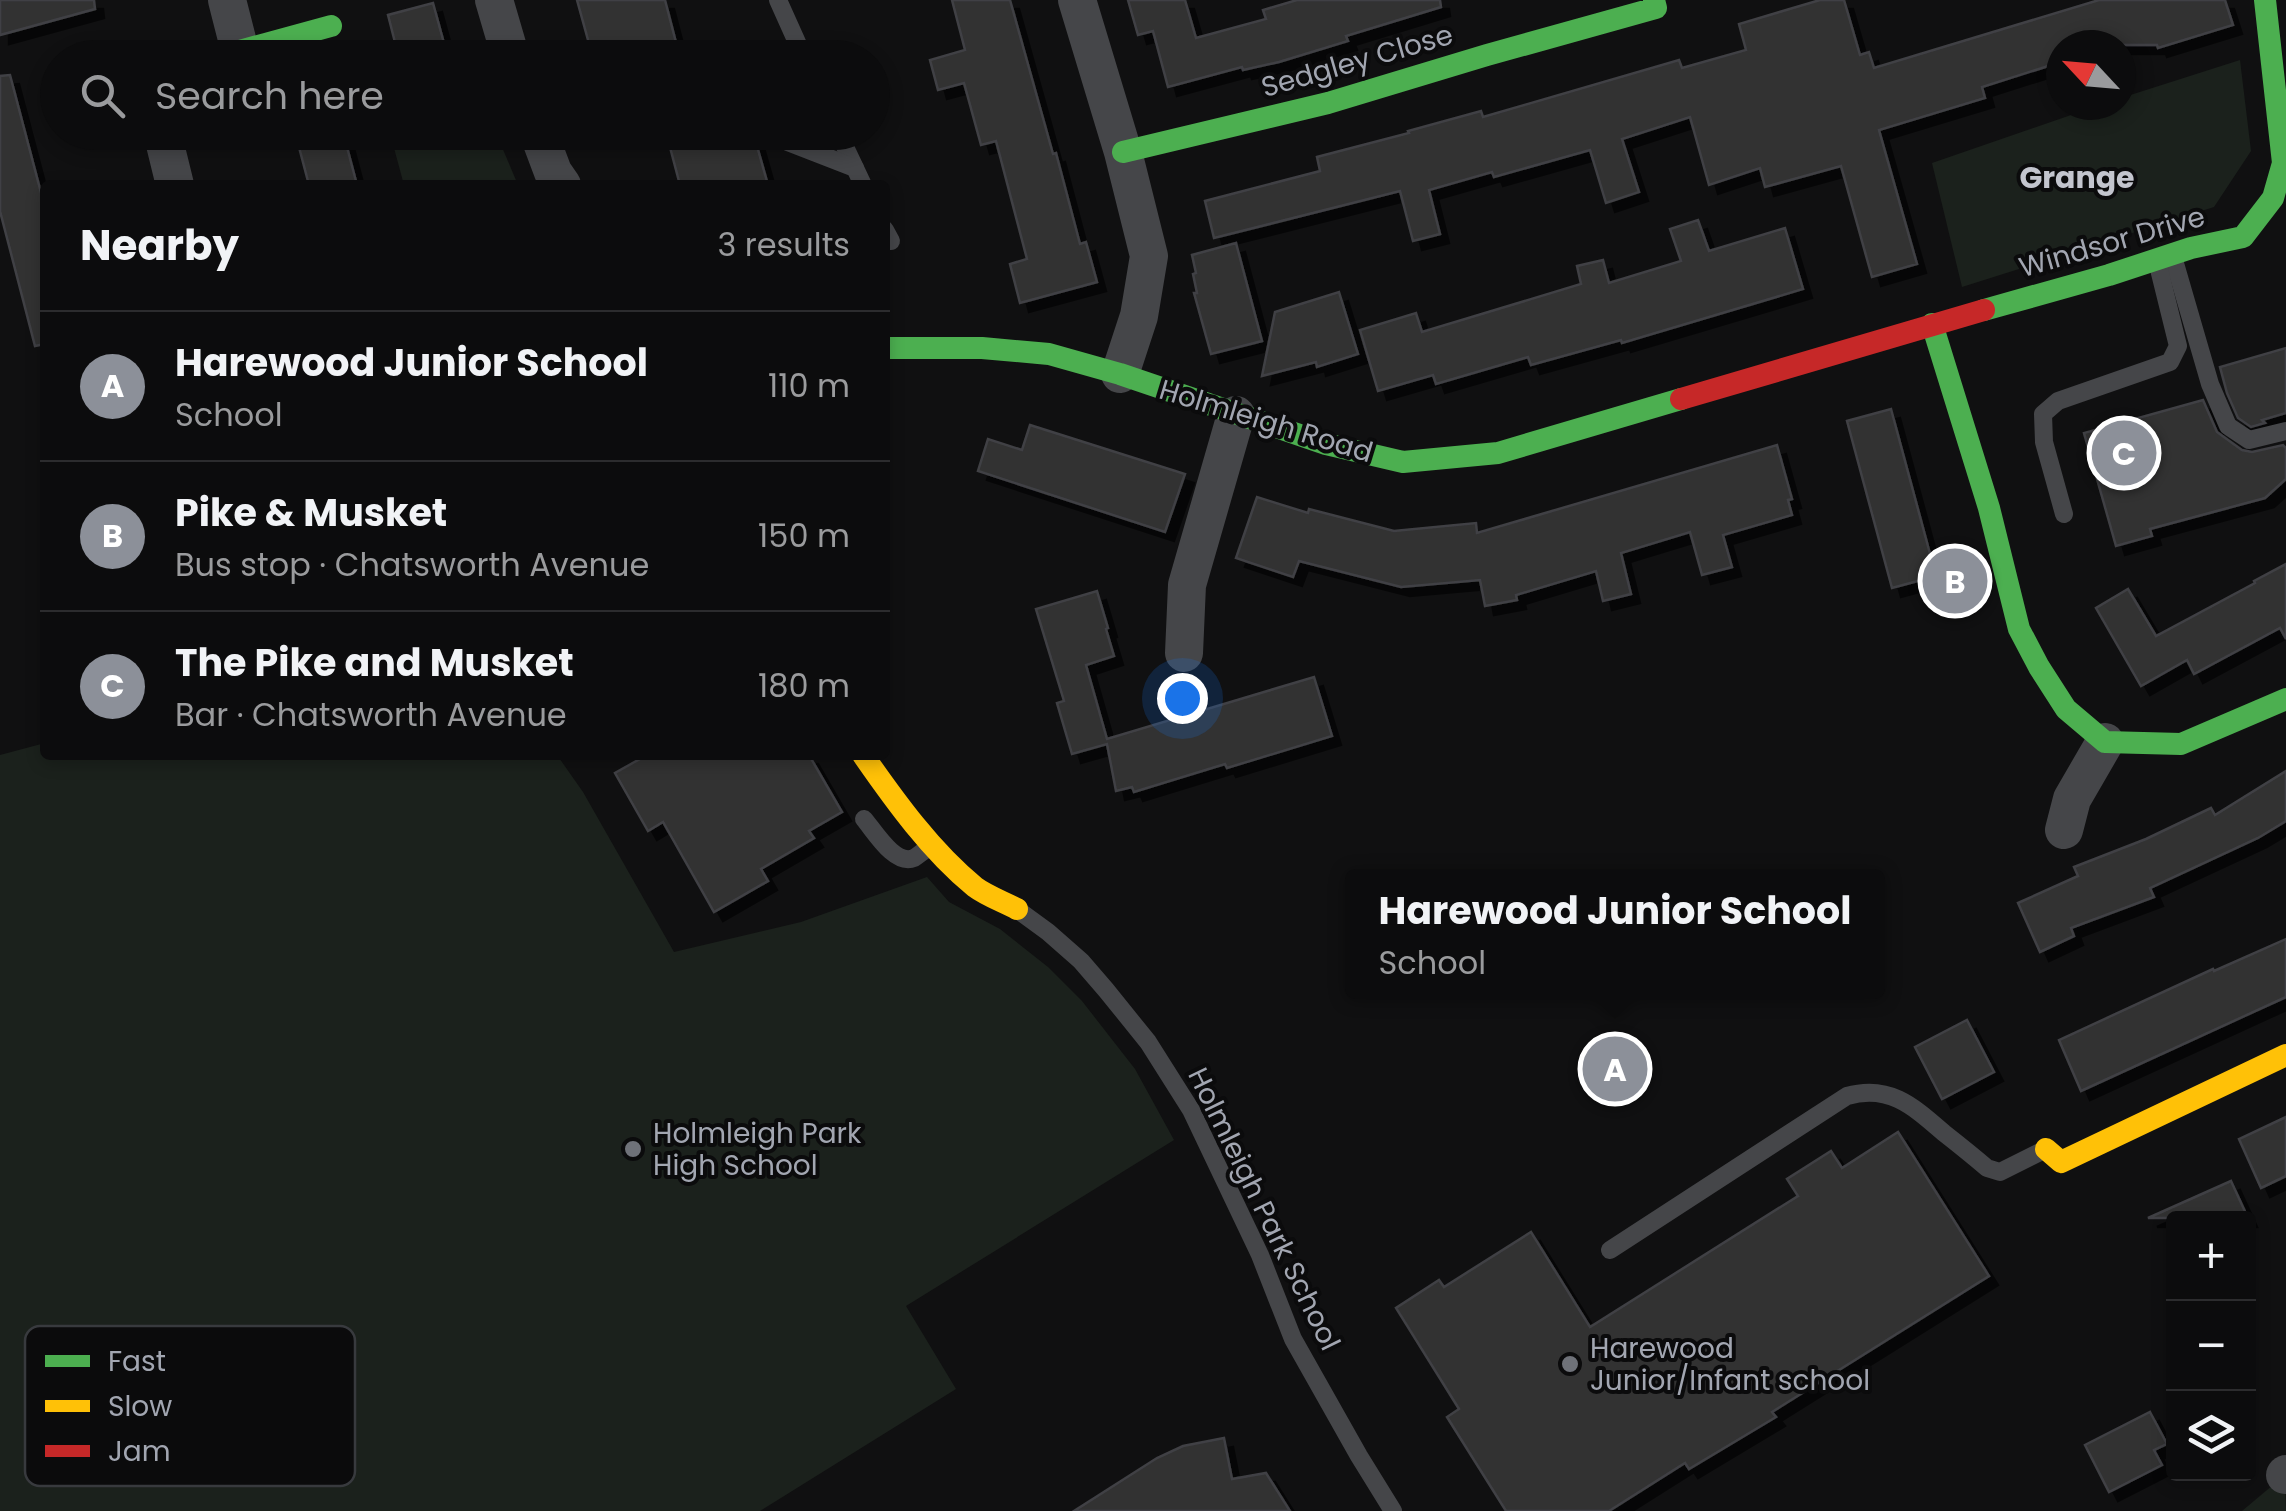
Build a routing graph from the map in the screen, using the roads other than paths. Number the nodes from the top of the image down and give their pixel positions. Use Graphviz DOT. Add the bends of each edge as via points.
graph roads {
  1 [pos="227,0"];
  2 [pos="494,0"];
  3 [pos="778,0"];
  4 [pos="1077,0"];
  5 [pos="1654,0"];
  6 [pos="2265,0"];
  7 [pos="331,26"];
  8 [pos="227,40"];
  9 [pos="279,40"];
  10 [pos="506,40"];
  11 [pos="796,40"];
  12 [pos="167,150"];
  13 [pos="545,150"];
  14 [pos="805,150"];
  15 [pos="847,150"];
  16 [pos="1124,152"];
  17 [pos="859,176"];
  18 [pos="175,180"];
  19 [pos="559,180"];
  20 [pos="2280,199"];
  21 [pos="2164,257"];
  22 [pos="1932,324"];
  23 [pos="895,348"];
  24 [pos="1120,374"];
  25 [pos="1236,415"];
  26 [pos="2286,430"];
  27 [pos="2064,514"];
  28 [pos="1184,653"];
  29 [pos="2286,699"];
  30 [pos="2105,742"];
  31 [pos="867,760"];
  32 [pos="864,820"];
  33 [pos="2064,830"];
  34 [pos="932,844"];
  35 [pos="1017,910"];
  36 [pos="2286,1055"];
  37 [pos="2046,1150"];
  38 [pos="1610,1250"];
  39 [pos="1393,1511"];
  1 -- 8 [label="street"];
  2 -- 10 [label="street"];
  3 -- 11 [label="lane"];
  4 -- 16 [label="street"];
  5 -- 16 [label="street, Sedgley Close" via="1656,8 1328,103"];
  6 -- 20 [label="street, Windsor Drive"];
  7 -- 9 [label="street"];
  12 -- 18 [label="street"];
  13 -- 19 [label="street"];
  14 -- 17 [label="lane"];
  15 -- 17 [label="lane"];
  16 -- 24 [label="street" via="1149,256"];
  20 -- 21 [label="street, Windsor Drive" via="2243,237"];
  21 -- 22 [label="street, Windsor Drive"];
  21 -- 26 [label="lane" via="2228,426 2249,440"];
  21 -- 27 [label="lane" via="2178,346 2170,362 2058,401 2044,414 2044,442"];
  22 -- 25 [label="street, Holmleigh Road" via="1498,453 1402,462"];
  22 -- 30 [label="street" via="2019,629 2066,709"];
  23 -- 24 [label="street, Holmleigh Road" via="1050,354"];
  24 -- 25 [label="street, Holmleigh Road"];
  25 -- 28 [label="street" via="1187,585"];
  29 -- 30 [label="street" via="2182,744"];
  30 -- 33 [label="street" via="2072,798"];
  31 -- 34 [label="street"];
  32 -- 34 [label="lane" via="904,859"];
  34 -- 35 [label="street" via="976,888"];
  35 -- 39 [label="lane, Holmleigh Park School" via="1081,961 1148,1042 1182,1096 1293,1339"];
  36 -- 37 [label="street" via="2143,1141 2061,1162"];
  37 -- 38 [label="lane" via="2000,1172 1987,1168 1914,1106 1866,1091 1846,1096"];
}
